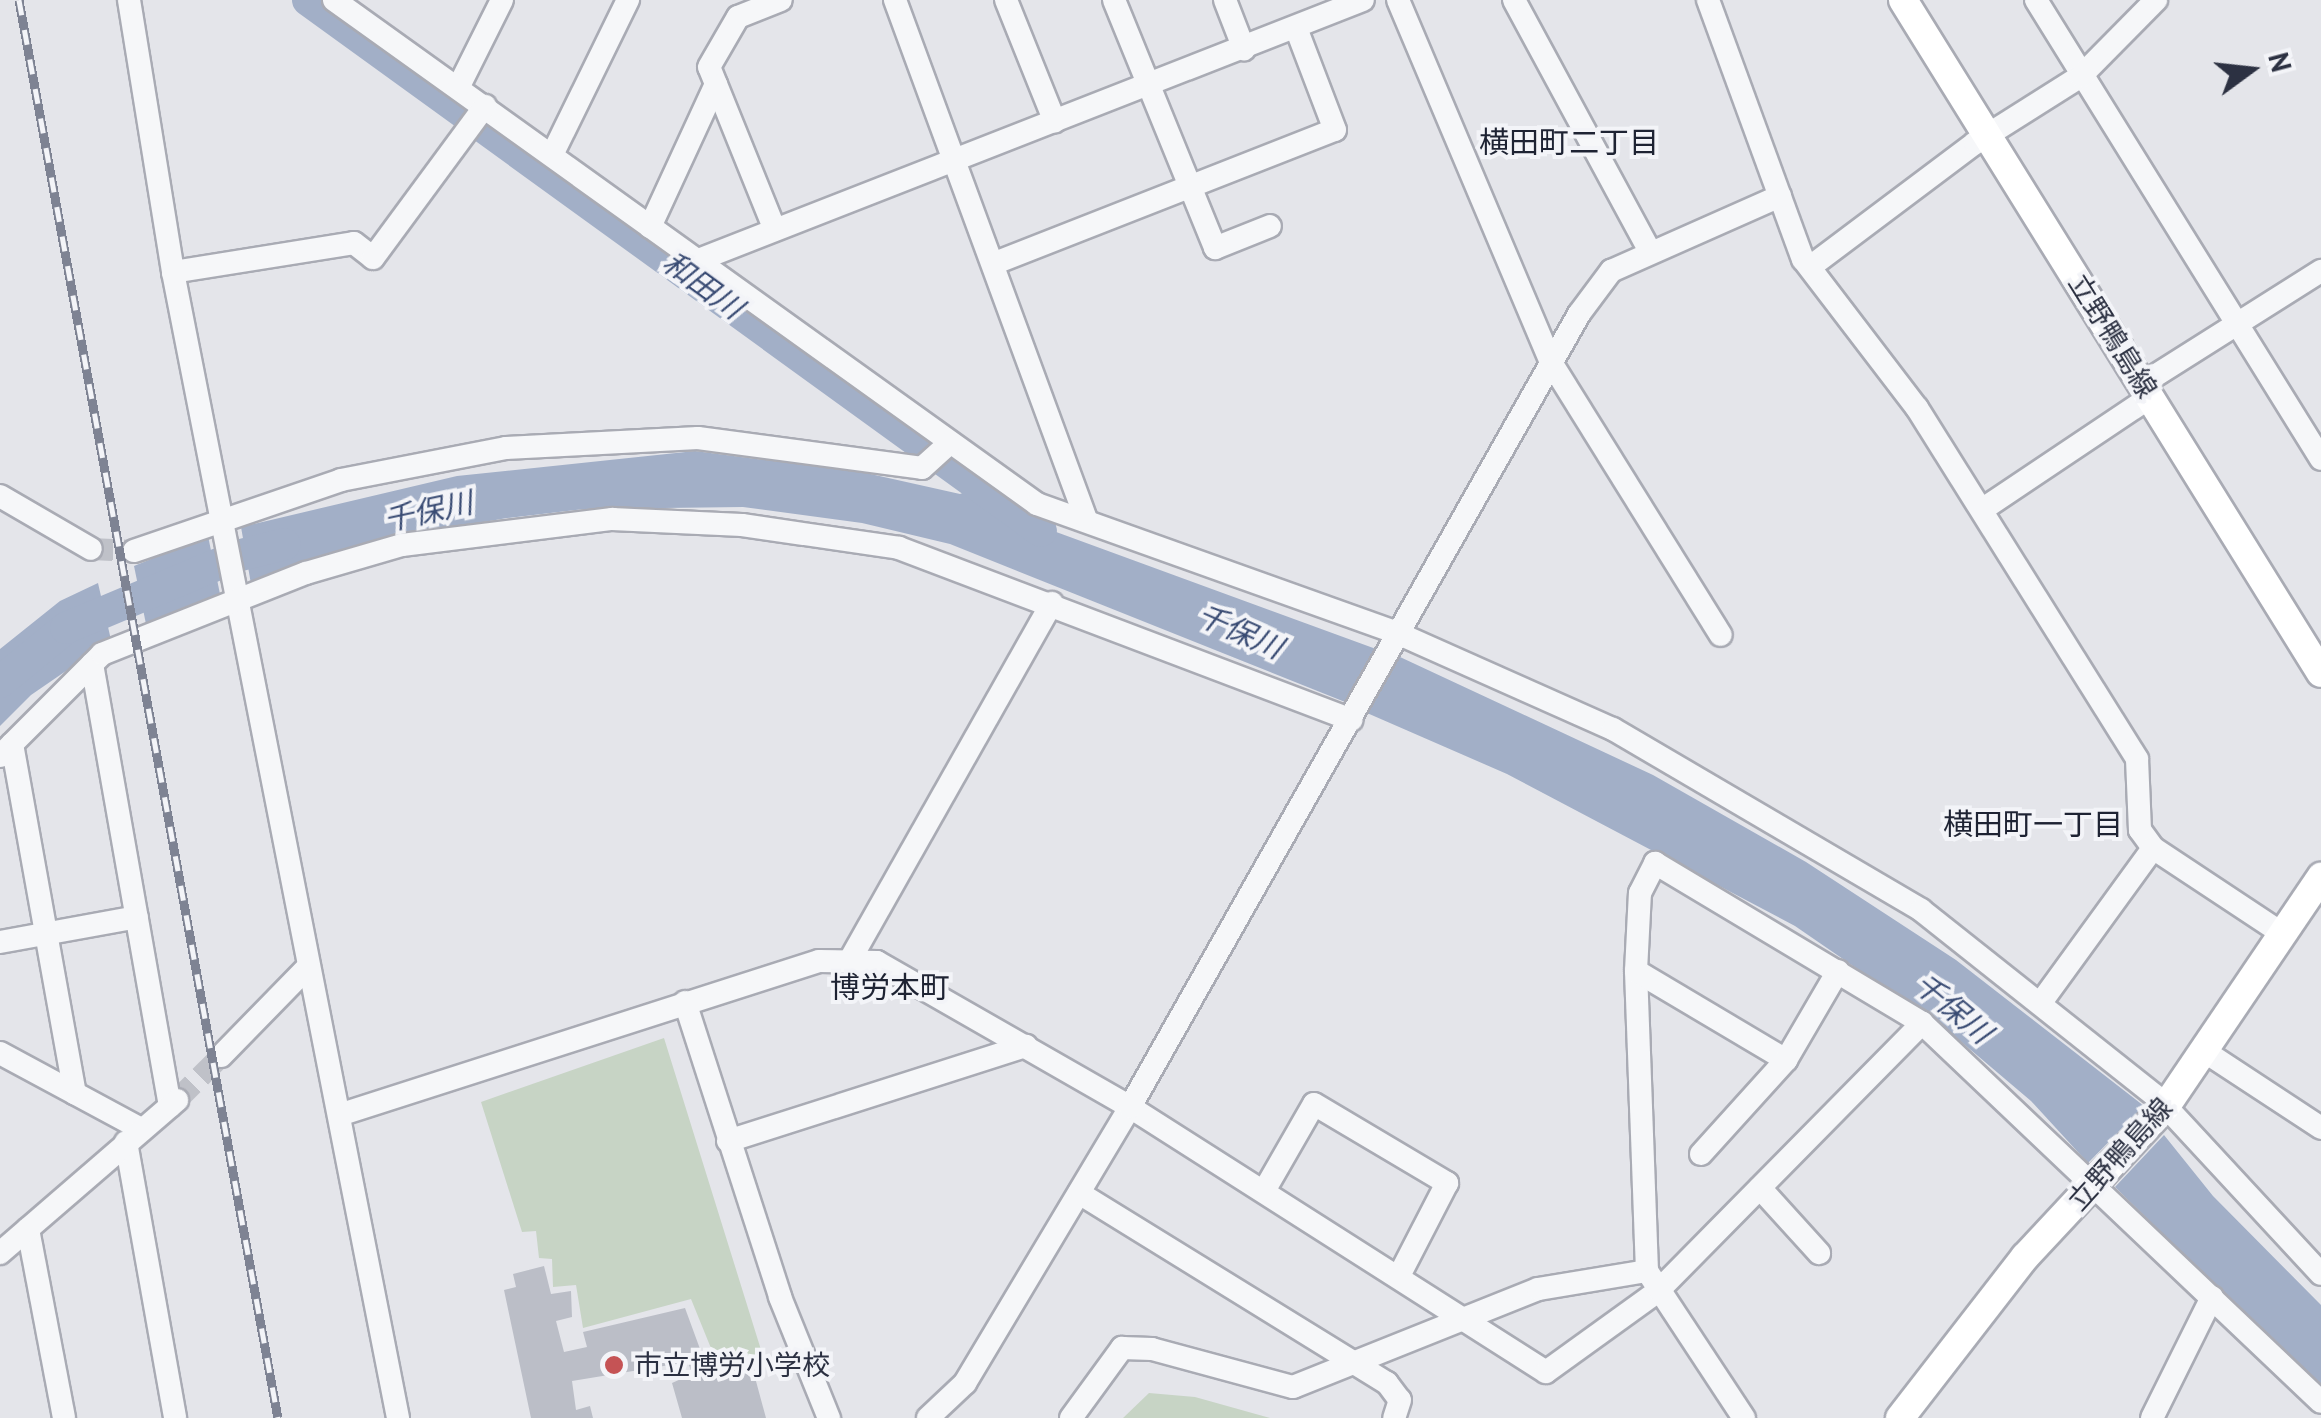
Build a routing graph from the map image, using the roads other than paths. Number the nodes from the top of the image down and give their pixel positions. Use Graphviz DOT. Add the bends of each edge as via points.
graph roads {
  1 [pos="129,0"];
  2 [pos="334,0"];
  3 [pos="502,0"];
  4 [pos="628,0"];
  5 [pos="781,0"];
  6 [pos="894,0"];
  7 [pos="1006,0"];
  8 [pos="1114,0"];
  9 [pos="1225,0"];
  10 [pos="1398,0"];
  11 [pos="1514,0"];
  12 [pos="1708,0"];
  13 [pos="1903,0"];
  14 [pos="2036,0"];
  15 [pos="2156,0"];
  16 [pos="1350,3"];
  17 [pos="361,8"];
  18 [pos="1296,28"];
  19 [pos="1244,49"];
  20 [pos="2081,76"];
  21 [pos="716,84"];
  22 [pos="459,86"];
  23 [pos="1147,86"];
  24 [pos="483,110"];
  25 [pos="1054,122"];
  26 [pos="1989,136"];
  27 [pos="552,154"];
  28 [pos="957,160"];
  29 [pos="1190,186"];
  30 [pos="1780,196"];
  31 [pos="1270,226"];
  32 [pos="650,227"];
  33 [pos="775,230"];
  34 [pos="1649,250"];
  35 [pos="696,261"];
  36 [pos="995,263"];
  37 [pos="1810,267"];
  38 [pos="2321,271"];
  39 [pos="173,272"];
  40 [pos="2238,326"];
  41 [pos="1552,364"];
  42 [pos="2146,390"];
  43 [pos="941,454"];
  44 [pos="2321,459"];
  45 [pos="0,496"];
  46 [pos="1982,509"];
  47 [pos="1086,520"];
  48 [pos="221,523"];
  49 [pos="91,549"];
  50 [pos="134,552"];
  51 [pos="236,598"];
  52 [pos="1052,603"];
  53 [pos="1722,636"];
  54 [pos="1394,638"];
  55 [pos="92,664"];
  56 [pos="2321,673"];
  57 [pos="1353,716"];
  58 [pos="6,750"];
  59 [pos="2153,848"];
  60 [pos="2321,877"];
  61 [pos="137,917"];
  62 [pos="46,934"];
  63 [pos="2284,934"];
  64 [pos="0,942"];
  65 [pos="851,958"];
  66 [pos="308,967"];
  67 [pos="1636,971"];
  68 [pos="1838,971"];
  69 [pos="685,1002"];
  70 [pos="2042,1002"];
  71 [pos="1922,1023"];
  72 [pos="1026,1046"];
  73 [pos="2204,1051"];
  74 [pos="0,1053"];
  75 [pos="222,1056"];
  76 [pos="1786,1060"];
  77 [pos="75,1093"];
  78 [pos="1130,1107"];
  79 [pos="2163,1109"];
  80 [pos="339,1115"];
  81 [pos="2321,1128"];
  82 [pos="134,1135"];
  83 [pos="728,1140"];
  84 [pos="1701,1154"];
  85 [pos="2098,1180"];
  86 [pos="1760,1188"];
  87 [pos="1264,1191"];
  88 [pos="1079,1193"];
  89 [pos="10,1240"];
  90 [pos="1818,1253"];
  91 [pos="2321,1274"];
  92 [pos="1399,1276"];
  93 [pos="1652,1282"];
  94 [pos="2212,1297"];
  95 [pos="1468,1320"];
  96 [pos="1350,1365"];
  97 [pos="2321,1402"];
  98 [pos="64,1418"];
  99 [pos="175,1418"];
  100 [pos="398,1418"];
  101 [pos="829,1418"];
  102 [pos="928,1418"];
  103 [pos="1070,1418"];
  104 [pos="1394,1418"];
  105 [pos="1744,1418"];
  106 [pos="1900,1418"];
  107 [pos="2152,1418"];
  1 -- 39 [label="street"];
  2 -- 17 [label="street"];
  3 -- 22 [label="street"];
  4 -- 27 [label="street"];
  5 -- 21 [label="street" via="738,17 709,67"];
  6 -- 28 [label="street"];
  7 -- 25 [label="street"];
  8 -- 23 [label="street"];
  9 -- 19 [label="street"];
  10 -- 41 [label="street"];
  11 -- 34 [label="street"];
  12 -- 30 [label="street"];
  13 -- 26 [label="main road, 立野鴨島線"];
  14 -- 20 [label="street"];
  15 -- 20 [label="street"];
  16 -- 18 [label="street"];
  17 -- 22 [label="street"];
  18 -- 19 [label="street"];
  18 -- 29 [label="street" via="1336,130"];
  19 -- 23 [label="street"];
  20 -- 26 [label="street"];
  20 -- 40 [label="street"];
  21 -- 32 [label="street"];
  21 -- 33 [label="street"];
  22 -- 24 [label="street"];
  23 -- 25 [label="street"];
  23 -- 29 [label="street"];
  24 -- 27 [label="street"];
  24 -- 39 [label="street" via="373,258 354,244"];
  25 -- 28 [label="street"];
  26 -- 37 [label="street"];
  26 -- 42 [label="main road, 立野鴨島線"];
  27 -- 32 [label="street"];
  28 -- 33 [label="street"];
  28 -- 36 [label="street"];
  29 -- 31 [label="street" via="1216,248"];
  29 -- 36 [label="street"];
  30 -- 34 [label="street"];
  30 -- 37 [label="street"];
  32 -- 35 [label="street"];
  33 -- 35 [label="street"];
  34 -- 41 [label="street" via="1610,270"];
  35 -- 43 [label="street"];
  36 -- 47 [label="street"];
  37 -- 46 [label="street" via="1917,408"];
  38 -- 40 [label="street"];
  39 -- 48 [label="street"];
  40 -- 42 [label="street"];
  40 -- 44 [label="street"];
  41 -- 53 [label="street"];
  41 -- 54 [label="street"];
  42 -- 46 [label="street"];
  42 -- 56 [label="main road, 立野鴨島線"];
  43 -- 47 [label="street" via="1037,504"];
  43 -- 48 [label="street" via="610,438 405,466"];
  45 -- 49 [label="street"];
  46 -- 59 [label="street" via="2137,759 2140,830"];
  47 -- 54 [label="street"];
  48 -- 50 [label="street"];
  48 -- 51 [label="street"];
  51 -- 52 [label="street" via="402,545 612,519 742,526 899,548"];
  51 -- 55 [label="street"];
  51 -- 66 [label="street"];
  52 -- 57 [label="street"];
  52 -- 65 [label="street"];
  54 -- 57 [label="street"];
  54 -- 70 [label="street" via="1612,729 1921,910"];
  55 -- 58 [label="street"];
  55 -- 61 [label="street"];
  57 -- 78 [label="street"];
  58 -- 62 [label="street"];
  59 -- 63 [label="street"];
  59 -- 70 [label="street"];
  60 -- 63 [label="main road, 立野鴨島線"];
  61 -- 62 [label="street"];
  61 -- 82 [label="street" via="174,1103"];
  62 -- 64 [label="street"];
  62 -- 77 [label="street"];
  63 -- 73 [label="main road, 立野鴨島線"];
  65 -- 69 [label="street"];
  65 -- 72 [label="street" via="910,976"];
  66 -- 75 [label="street"];
  66 -- 80 [label="street"];
  67 -- 68 [label="street" via="1640,893 1656,863"];
  67 -- 76 [label="street"];
  67 -- 93 [label="street"];
  68 -- 71 [label="street"];
  68 -- 76 [label="street"];
  69 -- 80 [label="street"];
  69 -- 83 [label="street"];
  70 -- 79 [label="street"];
  71 -- 85 [label="street"];
  71 -- 86 [label="street"];
  72 -- 78 [label="street"];
  72 -- 83 [label="street"];
  73 -- 79 [label="main road, 立野鴨島線"];
  73 -- 81 [label="street"];
  74 -- 77 [label="street"];
  76 -- 84 [label="street"];
  77 -- 82 [label="street"];
  78 -- 87 [label="street"];
  78 -- 88 [label="street"];
  79 -- 85 [label="main road, 立野鴨島線"];
  79 -- 91 [label="street"];
  80 -- 100 [label="street"];
  82 -- 89 [label="street"];
  82 -- 99 [label="street"];
  83 -- 101 [label="street" via="801,1356"];
  85 -- 94 [label="street"];
  85 -- 106 [label="main road, 立野鴨島線" via="2024,1257"];
  86 -- 90 [label="street"];
  86 -- 93 [label="street"];
  87 -- 92 [label="street"];
  87 -- 92 [label="street" via="1314,1104 1446,1183"];
  88 -- 96 [label="street"];
  88 -- 102 [label="street" via="965,1383"];
  89 -- 98 [label="street"];
  92 -- 95 [label="street"];
  93 -- 95 [label="street" via="1568,1279"];
  93 -- 95 [label="street" via="1546,1372"];
  93 -- 105 [label="street"];
  94 -- 97 [label="street"];
  94 -- 107 [label="street"];
  95 -- 96 [label="street"];
  96 -- 103 [label="street" via="1292,1386 1152,1349 1122,1348"];
  96 -- 104 [label="street" via="1387,1383 1400,1400"];
}
